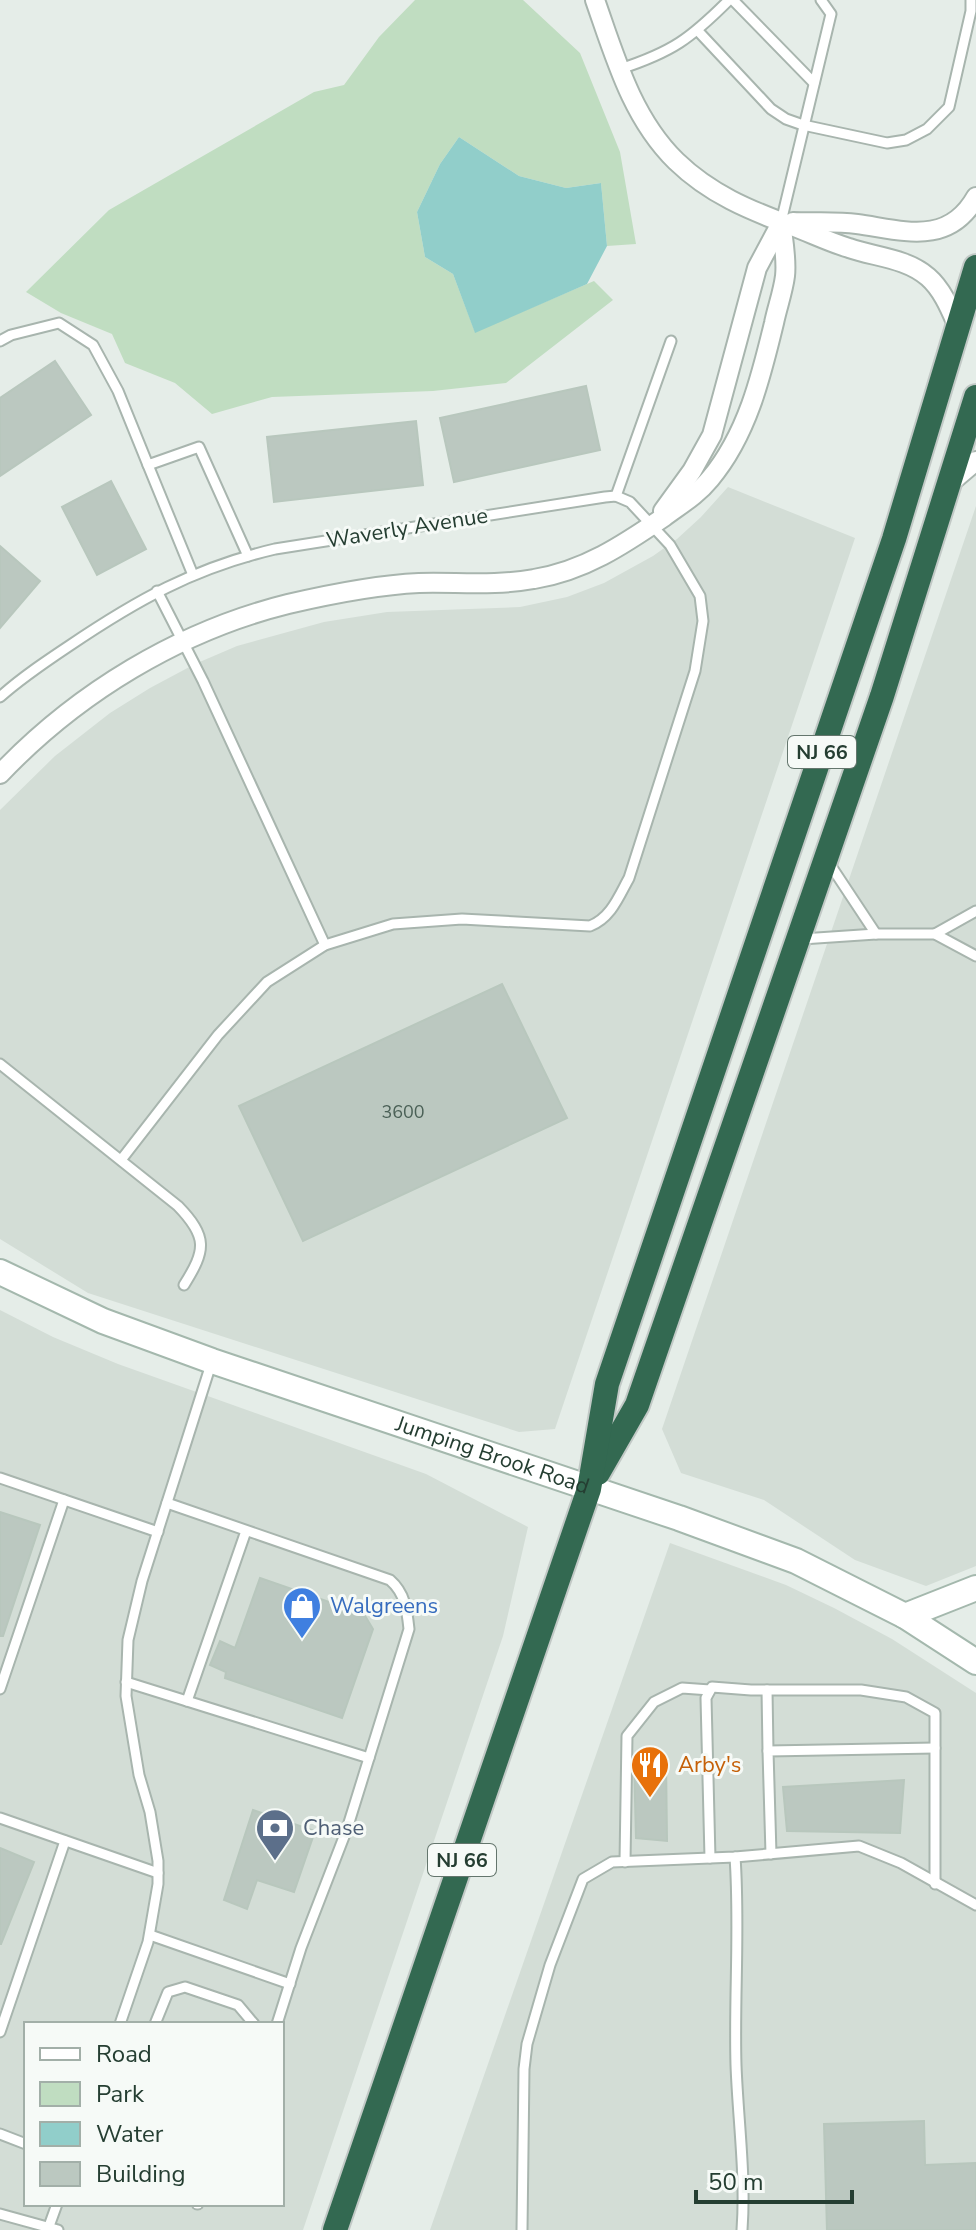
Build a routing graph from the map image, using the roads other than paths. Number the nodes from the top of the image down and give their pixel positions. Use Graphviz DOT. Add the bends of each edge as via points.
graph roads {
  1 [pos="595,0"];
  2 [pos="731,0"];
  3 [pos="821,0"];
  4 [pos="971,0"];
  5 [pos="698,31"];
  6 [pos="620,69"];
  7 [pos="814,83"];
  8 [pos="803,125"];
  9 [pos="976,197"];
  10 [pos="781,222"];
  11 [pos="976,267"];
  12 [pos="959,329"];
  13 [pos="0,341"];
  14 [pos="671,341"];
  15 [pos="976,397"];
  16 [pos="976,461"];
  17 [pos="148,465"];
  18 [pos="951,482"];
  19 [pos="616,496"];
  20 [pos="652,525"];
  21 [pos="248,556"];
  22 [pos="193,575"];
  23 [pos="157,591"];
  24 [pos="183,642"];
  25 [pos="0,697"];
  26 [pos="0,774"];
  27 [pos="826,859"];
  28 [pos="976,911"];
  29 [pos="876,934"];
  30 [pos="935,934"];
  31 [pos="798,940"];
  32 [pos="325,945"];
  33 [pos="976,956"];
  34 [pos="0,1064"];
  35 [pos="121,1160"];
  36 [pos="0,1272"];
  37 [pos="184,1285"];
  38 [pos="212,1361"];
  39 [pos="0,1478"];
  40 [pos="589,1489"];
  41 [pos="64,1500"];
  42 [pos="167,1503"];
  43 [pos="246,1531"];
  44 [pos="158,1532"];
  45 [pos="976,1588"];
  46 [pos="905,1616"];
  47 [pos="976,1662"];
  48 [pos="126,1682"];
  49 [pos="0,1689"];
  50 [pos="710,1690"];
  51 [pos="767,1690"];
  52 [pos="187,1701"];
  53 [pos="935,1748"];
  54 [pos="768,1751"];
  55 [pos="369,1758"];
  56 [pos="0,1818"];
  57 [pos="65,1841"];
  58 [pos="771,1854"];
  59 [pos="735,1857"];
  60 [pos="710,1858"];
  61 [pos="625,1862"];
  62 [pos="158,1873"];
  63 [pos="935,1884"];
  64 [pos="976,1905"];
  65 [pos="150,1935"];
  66 [pos="290,1984"];
  67 [pos="121,2022"];
  68 [pos="156,2022"];
  69 [pos="252,2022"];
  70 [pos="278,2022"];
  71 [pos="0,2032"];
  72 [pos="0,2134"];
  73 [pos="24,2143"];
  74 [pos="56,2206"];
  75 [pos="0,2214"];
  76 [pos="49,2230"];
  77 [pos="58,2230"];
  78 [pos="335,2230"];
  79 [pos="522,2230"];
  80 [pos="742,2230"];
  1 -- 6 [label="street"];
  2 -- 5 [label="lane"];
  2 -- 7 [label="lane"];
  3 -- 7 [label="lane" via="831,14"];
  4 -- 8 [label="lane" via="949,107 927,129 887,143"];
  5 -- 6 [label="lane" via="660,56"];
  5 -- 8 [label="lane" via="771,109"];
  6 -- 10 [label="street" via="646,124 677,162 736,204"];
  7 -- 8 [label="lane"];
  8 -- 10 [label="lane"];
  9 -- 10 [label="street" via="951,225 924,232"];
  10 -- 12 [label="street" via="919,270 935,285"];
  10 -- 20 [label="street" via="757,268 712,435"];
  10 -- 20 [label="street" via="785,275 743,425 699,492"];
  11 -- 12 [label="highway, NJ 66"];
  12 -- 40 [label="highway, NJ 66" via="889,555 607,1384"];
  13 -- 17 [label="lane" via="59,323 93,345"];
  14 -- 19 [label="lane"];
  15 -- 18 [label="highway, NJ 66"];
  16 -- 18 [label="street"];
  17 -- 21 [label="lane" via="199,447"];
  17 -- 22 [label="lane"];
  18 -- 27 [label="highway, NJ 66"];
  19 -- 20 [label="lane" via="630,502"];
  19 -- 21 [label="lane, Waverly Avenue"];
  20 -- 24 [label="street" via="610,552 562,573 509,583 417,583 353,591 284,605"];
  20 -- 32 [label="lane" via="700,596 701,645 629,878 611,909 590,926 449,920 393,924"];
  21 -- 22 [label="lane, Waverly Avenue"];
  22 -- 23 [label="lane, Waverly Avenue"];
  23 -- 24 [label="lane"];
  23 -- 25 [label="lane, Waverly Avenue"];
  24 -- 26 [label="street" via="88,697"];
  24 -- 32 [label="lane"];
  27 -- 29 [label="lane"];
  27 -- 31 [label="highway, NJ 66"];
  28 -- 30 [label="lane"];
  29 -- 30 [label="lane"];
  29 -- 31 [label="lane"];
  30 -- 33 [label="lane"];
  31 -- 40 [label="highway, NJ 66" via="637,1405"];
  32 -- 35 [label="lane" via="267,982 218,1035"];
  34 -- 35 [label="lane"];
  35 -- 37 [label="lane" via="178,1206 199,1232 200,1260"];
  36 -- 38 [label="street, Jumping Brook Road" via="103,1321"];
  38 -- 40 [label="street, Jumping Brook Road"];
  38 -- 42 [label="lane"];
  39 -- 41 [label="lane"];
  40 -- 46 [label="street, Jumping Brook Road" via="796,1561"];
  40 -- 78 [label="highway, NJ 66"];
  41 -- 44 [label="lane"];
  41 -- 49 [label="lane"];
  42 -- 43 [label="lane"];
  42 -- 44 [label="lane"];
  43 -- 52 [label="lane"];
  43 -- 55 [label="lane" via="390,1580 400,1591 409,1629"];
  44 -- 48 [label="lane" via="128,1640"];
  45 -- 46 [label="street"];
  46 -- 47 [label="street, Jumping Brook Road"];
  48 -- 52 [label="lane"];
  48 -- 62 [label="lane"];
  50 -- 51 [label="lane"];
  50 -- 60 [label="lane"];
  50 -- 61 [label="lane" via="682,1688 654,1702 627,1736"];
  51 -- 53 [label="lane" via="861,1690 906,1697 935,1713"];
  51 -- 54 [label="lane"];
  52 -- 55 [label="lane"];
  53 -- 54 [label="lane"];
  53 -- 63 [label="lane"];
  54 -- 58 [label="lane"];
  55 -- 66 [label="lane"];
  56 -- 57 [label="lane"];
  57 -- 62 [label="lane"];
  57 -- 71 [label="lane"];
  58 -- 59 [label="lane"];
  58 -- 63 [label="lane" via="859,1846"];
  59 -- 60 [label="lane"];
  59 -- 80 [label="lane"];
  60 -- 61 [label="lane"];
  61 -- 79 [label="lane" via="612,1862 583,1879 527,2044"];
  62 -- 65 [label="lane"];
  63 -- 64 [label="lane"];
  65 -- 66 [label="lane"];
  65 -- 67 [label="lane"];
  66 -- 70 [label="lane"];
  68 -- 69 [label="lane" via="168,1992 185,1987 238,2005"];
  72 -- 73 [label="lane"];
  74 -- 76 [label="lane"];
  75 -- 76 [label="lane"];
  76 -- 77 [label="lane"];
}
